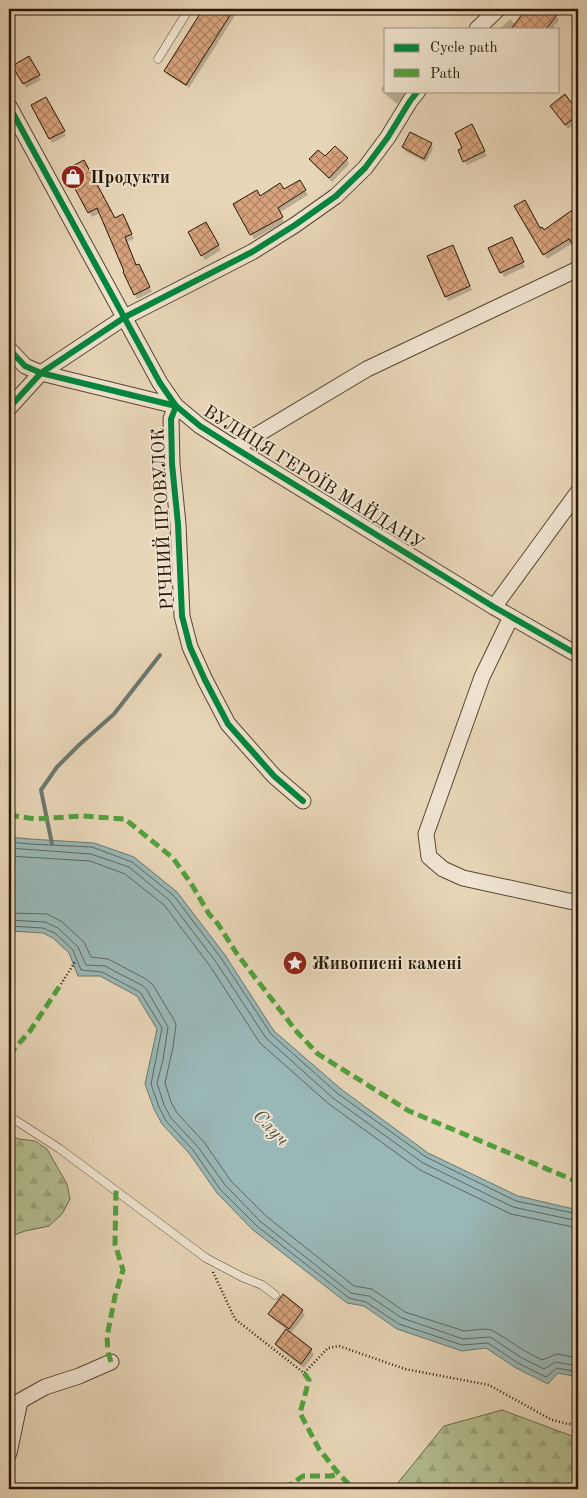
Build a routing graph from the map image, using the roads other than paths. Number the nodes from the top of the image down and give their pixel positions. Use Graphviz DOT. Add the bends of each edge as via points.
graph roads {
  1 [pos="189,9"];
  2 [pos="498,9"];
  3 [pos="478,28"];
  4 [pos="158,59"];
  5 [pos="417,92"];
  6 [pos="9,106"];
  7 [pos="578,269"];
  8 [pos="125,317"];
  9 [pos="9,349"];
  10 [pos="41,373"];
  11 [pos="176,406"];
  12 [pos="9,408"];
  13 [pos="235,448"];
  14 [pos="578,492"];
  15 [pos="494,607"];
  16 [pos="511,617"];
  17 [pos="578,655"];
  18 [pos="303,801"];
  19 [pos="578,903"];
  20 [pos="9,1116"];
  21 [pos="275,1295"];
  22 [pos="111,1362"];
  23 [pos="9,1449"];
  1 -- 4 [label="lane"];
  2 -- 3 [label="street"];
  5 -- 8 [label="street" via="366,168 336,196 252,252"];
  6 -- 8 [label="street, ВУЛИЦЯ ГЕРОЇВ МАЙДАНУ"];
  7 -- 13 [label="street" via="367,369"];
  8 -- 10 [label="street"];
  8 -- 11 [label="street, ВУЛИЦЯ ГЕРОЇВ МАЙДАНУ"];
  9 -- 10 [label="street" via="25,366"];
  10 -- 11 [label="street"];
  10 -- 12 [label="street"];
  11 -- 13 [label="street, ВУЛИЦЯ ГЕРОЇВ МАЙДАНУ"];
  11 -- 18 [label="street, РІЧНИЙ ПРОВУЛОК" via="171,419 172,464 182,616 190,647 228,724 274,776"];
  13 -- 15 [label="street, ВУЛИЦЯ ГЕРОЇВ МАЙДАНУ"];
  14 -- 15 [label="street"];
  15 -- 16 [label="street, ВУЛИЦЯ ГЕРОЇВ МАЙДАНУ"];
  16 -- 17 [label="street, ВУЛИЦЯ ГЕРОЇВ МАЙДАНУ"];
  16 -- 19 [label="street" via="482,677 426,834 429,856 443,869 463,878"];
  20 -- 21 [label="lane" via="60,1149 206,1258 262,1285"];
  22 -- 23 [label="street" via="45,1388 20,1402"];
}
